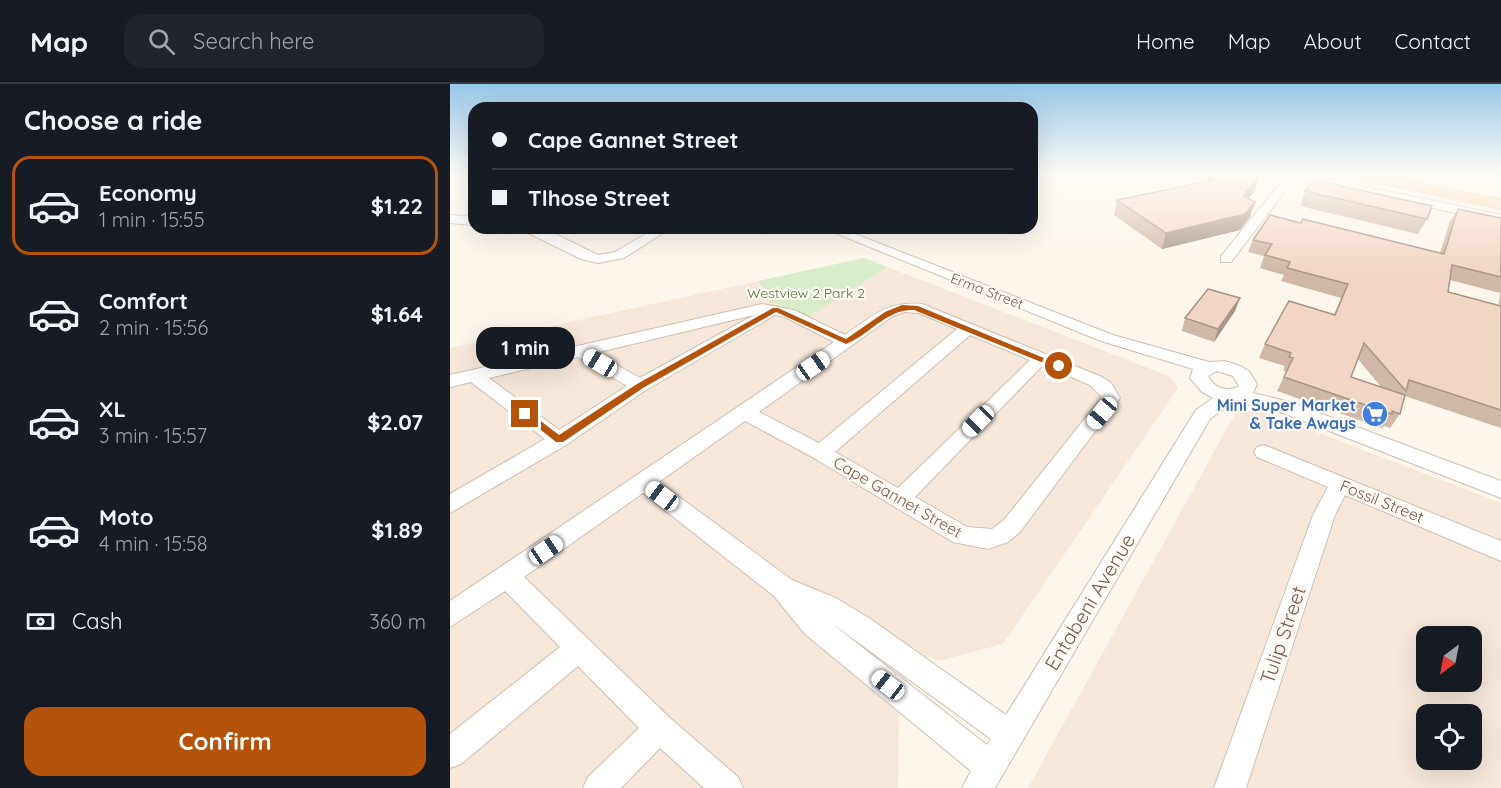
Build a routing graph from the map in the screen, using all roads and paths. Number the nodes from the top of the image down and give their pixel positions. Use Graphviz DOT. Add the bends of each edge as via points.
graph roads {
  1 [pos="1266,206"];
  2 [pos="1441,206"];
  3 [pos="450,219"];
  4 [pos="1501,219"];
  5 [pos="468,220"];
  6 [pos="542,234"];
  7 [pos="654,234"];
  8 [pos="844,234"];
  9 [pos="1226,259"];
  10 [pos="776,309"];
  11 [pos="707,321"];
  12 [pos="968,328"];
  13 [pos="731,334"];
  14 [pos="846,342"];
  15 [pos="580,351"];
  16 [pos="1041,358"];
  17 [pos="474,375"];
  18 [pos="1203,377"];
  19 [pos="450,381"];
  20 [pos="640,386"];
  21 [pos="1238,390"];
  22 [pos="746,413"];
  23 [pos="1203,415"];
  24 [pos="559,440"];
  25 [pos="1264,452"];
  26 [pos="821,453"];
  27 [pos="645,483"];
  28 [pos="1340,484"];
  29 [pos="1501,490"];
  30 [pos="453,498"];
  31 [pos="900,499"];
  32 [pos="1501,551"];
  33 [pos="507,577"];
  34 [pos="783,588"];
  35 [pos="450,615"];
  36 [pos="886,647"];
  37 [pos="579,648"];
  38 [pos="868,669"];
  39 [pos="929,679"];
  40 [pos="911,704"];
  41 [pos="660,728"];
  42 [pos="1010,735"];
  43 [pos="450,753"];
  44 [pos="984,777"];
  45 [pos="599,788"];
  46 [pos="726,788"];
  47 [pos="1230,788"];
  1 -- 9 [label="street"];
  2 -- 4 [label="street"];
  3 -- 5 [label="street"];
  6 -- 7 [label="street" via="598,259 619,255"];
  8 -- 18 [label="street, Erma Street"];
  10 -- 11 [label="street"];
  10 -- 13 [label="street"];
  10 -- 14 [label="street"];
  11 -- 13 [label="street"];
  11 -- 15 [label="street"];
  12 -- 14 [label="street, Cape Gannet Street" via="922,309 902,307"];
  12 -- 16 [label="street, Cape Gannet Street"];
  12 -- 26 [label="street"];
  13 -- 20 [label="street"];
  14 -- 22 [label="street, Cape Gannet Street"];
  15 -- 17 [label="street"];
  15 -- 20 [label="street"];
  16 -- 31 [label="street"];
  16 -- 31 [label="street, Cape Gannet Street" via="1096,381 1111,398 1004,535 984,541 961,535"];
  17 -- 19 [label="street"];
  17 -- 24 [label="street"];
  18 -- 21 [label="street" via="1213,392"];
  18 -- 21 [label="street" via="1229,368"];
  18 -- 23 [label="street, Entabeni Avenue"];
  20 -- 24 [label="street"];
  21 -- 23 [label="street, Entabeni Avenue"];
  21 -- 29 [label="street"];
  22 -- 26 [label="street, Cape Gannet Street"];
  22 -- 27 [label="street, Cape Gannet Street"];
  23 -- 42 [label="street, Entabeni Avenue"];
  24 -- 30 [label="street"];
  25 -- 28 [label="street, Fossil Street"];
  26 -- 31 [label="street, Cape Gannet Street"];
  27 -- 33 [label="street, Cape Gannet Street"];
  27 -- 34 [label="street"];
  28 -- 32 [label="street, Fossil Street"];
  28 -- 47 [label="street, Tulip Street" via="1324,515"];
  33 -- 35 [label="street, Cape Gannet Street"];
  33 -- 37 [label="street"];
  34 -- 36 [label="street" via="826,606"];
  34 -- 38 [label="street" via="814,625"];
  36 -- 38 [label="street"];
  36 -- 39 [label="street"];
  37 -- 41 [label="street"];
  37 -- 43 [label="street"];
  38 -- 40 [label="street"];
  39 -- 40 [label="street"];
  39 -- 42 [label="street"];
  40 -- 44 [label="street"];
  41 -- 45 [label="street"];
  41 -- 46 [label="street"];
  42 -- 44 [label="street, Entabeni Avenue"];
}
